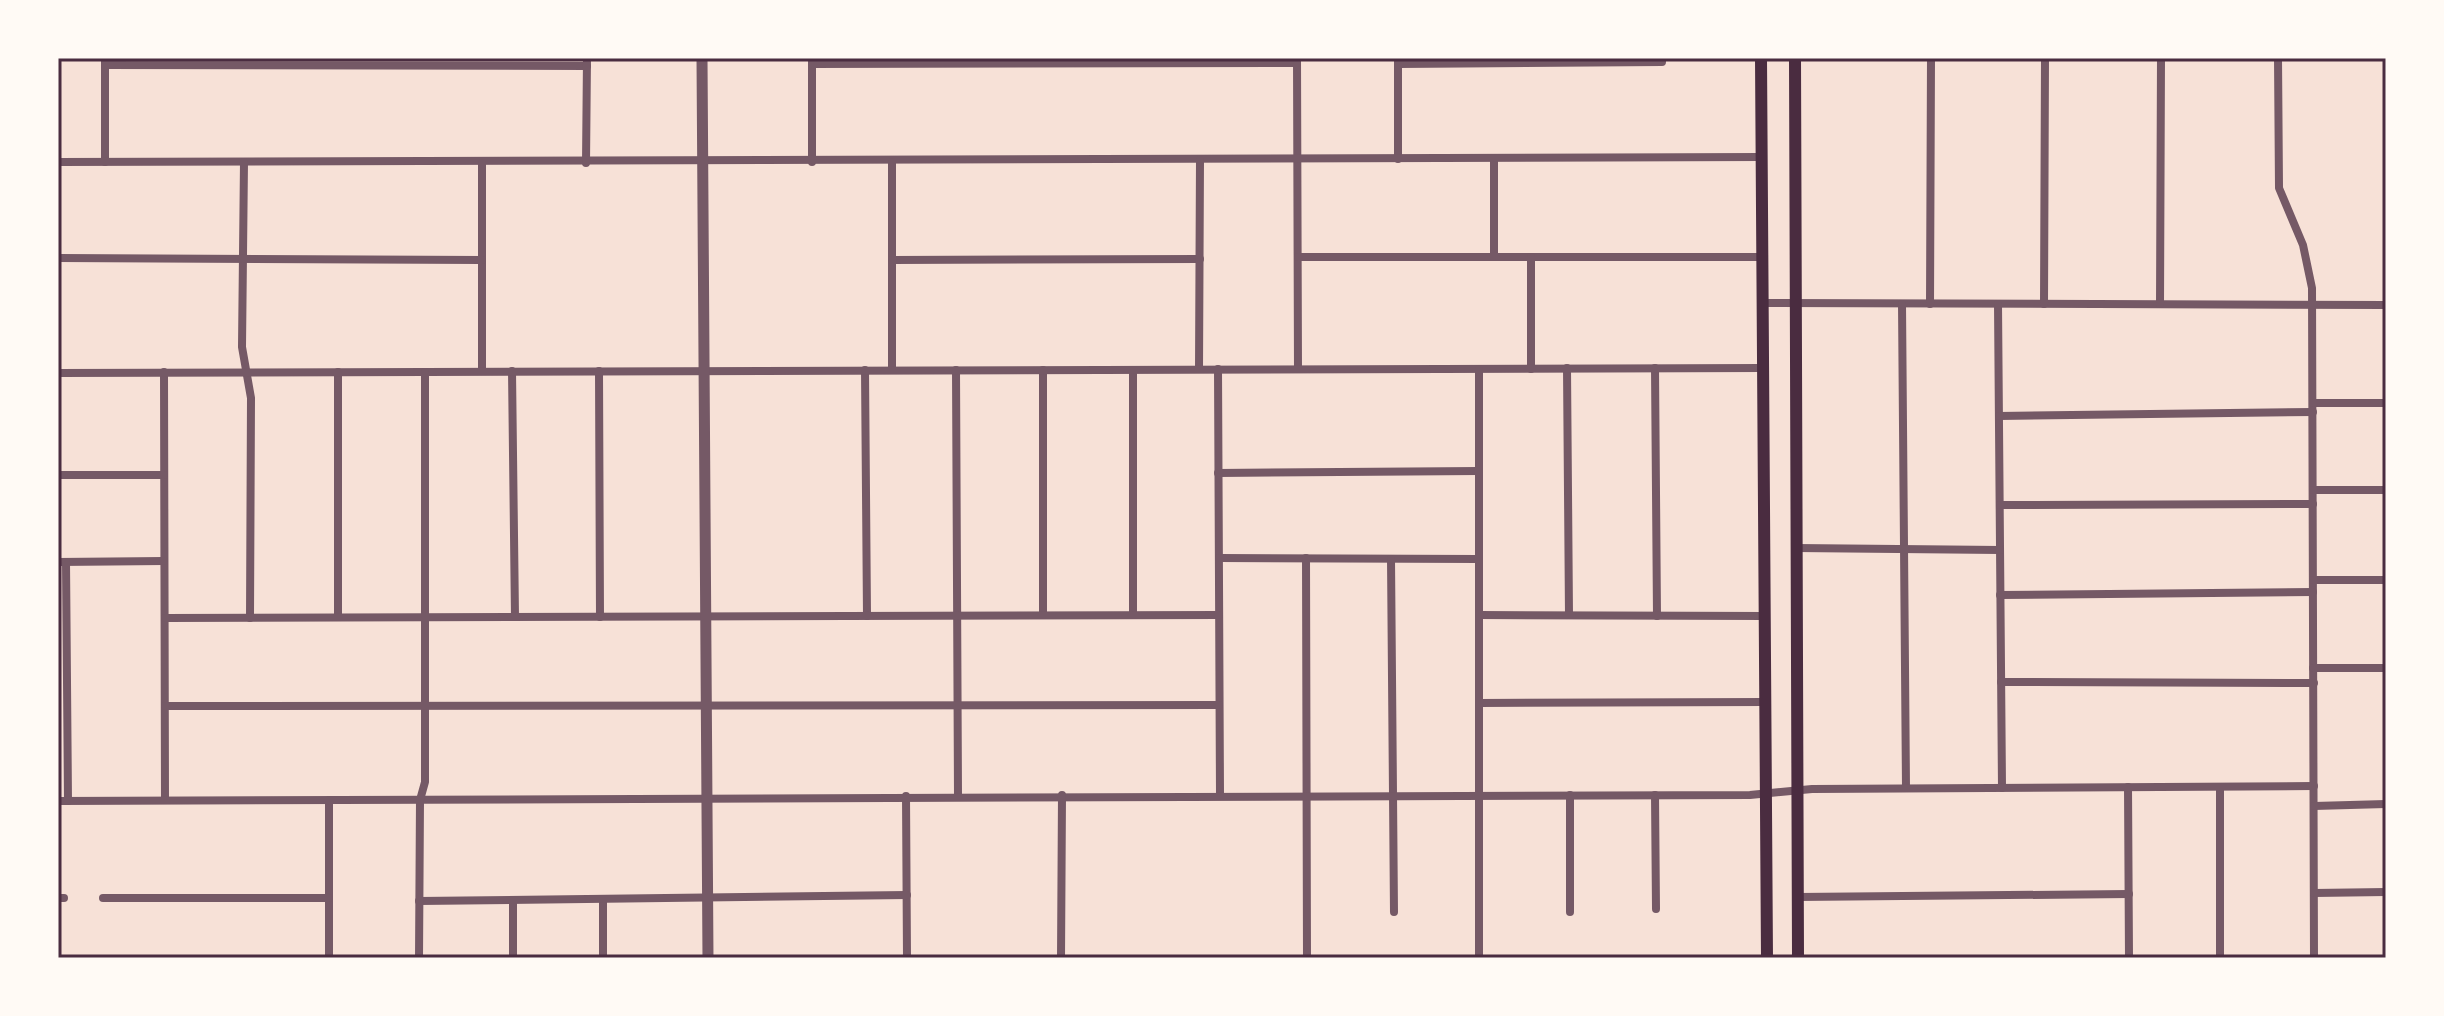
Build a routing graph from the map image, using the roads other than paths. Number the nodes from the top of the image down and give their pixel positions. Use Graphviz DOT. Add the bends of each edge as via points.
graph roads {
  1 [pos="702,58"];
  2 [pos="1761,58"];
  3 [pos="1795,58"];
  4 [pos="1931,58"];
  5 [pos="2045,58"];
  6 [pos="2161,58"];
  7 [pos="2278,58"];
  8 [pos="1662,60"];
  9 [pos="812,61"];
  10 [pos="1115,61"];
  11 [pos="1297,61"];
  12 [pos="1398,61"];
  13 [pos="105,62"];
  14 [pos="327,62"];
  15 [pos="587,62"];
  16 [pos="1762,157"];
  17 [pos="1398,159"];
  18 [pos="1494,159"];
  19 [pos="1200,160"];
  20 [pos="1297,160"];
  21 [pos="58,162"];
  22 [pos="105,162"];
  23 [pos="244,162"];
  24 [pos="702,162"];
  25 [pos="812,162"];
  26 [pos="892,162"];
  27 [pos="482,163"];
  28 [pos="586,163"];
  29 [pos="1298,257"];
  30 [pos="1494,257"];
  31 [pos="1531,257"];
  32 [pos="1762,257"];
  33 [pos="58,258"];
  34 [pos="243,259"];
  35 [pos="1200,259"];
  36 [pos="482,260"];
  37 [pos="892,260"];
  38 [pos="1763,303"];
  39 [pos="1796,304"];
  40 [pos="1902,304"];
  41 [pos="1930,304"];
  42 [pos="1998,304"];
  43 [pos="2044,304"];
  44 [pos="2160,304"];
  45 [pos="2312,304"];
  46 [pos="2386,305"];
  47 [pos="1567,368"];
  48 [pos="1655,368"];
  49 [pos="1763,368"];
  50 [pos="1199,369"];
  51 [pos="1218,369"];
  52 [pos="1298,369"];
  53 [pos="1479,369"];
  54 [pos="1531,369"];
  55 [pos="865,370"];
  56 [pos="892,370"];
  57 [pos="956,370"];
  58 [pos="1043,370"];
  59 [pos="1133,370"];
  60 [pos="482,371"];
  61 [pos="512,371"];
  62 [pos="599,371"];
  63 [pos="703,371"];
  64 [pos="164,372"];
  65 [pos="246,372"];
  66 [pos="338,372"];
  67 [pos="425,372"];
  68 [pos="58,373"];
  69 [pos="2386,403"];
  70 [pos="2313,408"];
  71 [pos="1999,416"];
  72 [pos="1479,471"];
  73 [pos="1218,473"];
  74 [pos="58,475"];
  75 [pos="164,475"];
  76 [pos="2313,490"];
  77 [pos="2386,490"];
  78 [pos="2313,504"];
  79 [pos="2000,505"];
  80 [pos="1796,548"];
  81 [pos="1904,549"];
  82 [pos="2000,550"];
  83 [pos="1219,558"];
  84 [pos="1306,558"];
  85 [pos="1391,559"];
  86 [pos="1479,559"];
  87 [pos="164,561"];
  88 [pos="62,562"];
  89 [pos="2313,580"];
  90 [pos="2386,580"];
  91 [pos="2313,592"];
  92 [pos="2000,595"];
  93 [pos="704,615"];
  94 [pos="1043,615"];
  95 [pos="1133,615"];
  96 [pos="1219,615"];
  97 [pos="1479,615"];
  98 [pos="1569,615"];
  99 [pos="867,616"];
  100 [pos="958,616"];
  101 [pos="1657,616"];
  102 [pos="1765,616"];
  103 [pos="338,617"];
  104 [pos="425,617"];
  105 [pos="515,617"];
  106 [pos="600,617"];
  107 [pos="165,618"];
  108 [pos="250,618"];
  109 [pos="2313,668"];
  110 [pos="2386,668"];
  111 [pos="2001,682"];
  112 [pos="2314,683"];
  113 [pos="1766,702"];
  114 [pos="1479,703"];
  115 [pos="704,704"];
  116 [pos="958,705"];
  117 [pos="1219,705"];
  118 [pos="165,706"];
  119 [pos="425,706"];
  120 [pos="2314,786"];
  121 [pos="2128,787"];
  122 [pos="2220,787"];
  123 [pos="1906,788"];
  124 [pos="2002,788"];
  125 [pos="1797,790"];
  126 [pos="1062,795"];
  127 [pos="1220,795"];
  128 [pos="1306,795"];
  129 [pos="1393,795"];
  130 [pos="1479,795"];
  131 [pos="1570,795"];
  132 [pos="1655,795"];
  133 [pos="1767,795"];
  134 [pos="906,796"];
  135 [pos="958,796"];
  136 [pos="705,797"];
  137 [pos="165,800"];
  138 [pos="329,800"];
  139 [pos="420,800"];
  140 [pos="58,801"];
  141 [pos="68,801"];
  142 [pos="2386,804"];
  143 [pos="2314,806"];
  144 [pos="2386,892"];
  145 [pos="2314,893"];
  146 [pos="2129,894"];
  147 [pos="907,895"];
  148 [pos="707,897"];
  149 [pos="1798,897"];
  150 [pos="103,898"];
  151 [pos="329,898"];
  152 [pos="603,899"];
  153 [pos="513,900"];
  154 [pos="419,901"];
  155 [pos="1656,909"];
  156 [pos="1394,912"];
  157 [pos="1570,912"];
  158 [pos="329,958"];
  159 [pos="419,958"];
  160 [pos="513,958"];
  161 [pos="603,958"];
  162 [pos="708,958"];
  163 [pos="907,958"];
  164 [pos="1061,958"];
  165 [pos="1307,958"];
  166 [pos="1479,958"];
  167 [pos="1767,958"];
  168 [pos="1798,958"];
  169 [pos="2129,958"];
  170 [pos="2220,958"];
  171 [pos="2314,958"];
  1 -- 24 [label="street"];
  2 -- 16 [label="main road"];
  3 -- 39 [label="main road"];
  4 -- 41 [label="street"];
  5 -- 43 [label="street"];
  6 -- 44 [label="street"];
  7 -- 45 [label="street" via="2277,176 2308,262"];
  8 -- 12 [label="street"];
  9 -- 10 [label="street"];
  9 -- 25 [label="street"];
  10 -- 11 [label="street"];
  11 -- 20 [label="street"];
  12 -- 17 [label="street"];
  13 -- 14 [label="street"];
  13 -- 22 [label="street"];
  14 -- 15 [label="street"];
  15 -- 28 [label="street"];
  16 -- 18 [label="street"];
  16 -- 32 [label="main road"];
  17 -- 18 [label="street"];
  17 -- 20 [label="street"];
  18 -- 30 [label="street"];
  19 -- 20 [label="street"];
  19 -- 26 [label="street"];
  19 -- 35 [label="street"];
  20 -- 29 [label="street"];
  21 -- 22 [label="street"];
  22 -- 23 [label="street"];
  23 -- 27 [label="street"];
  23 -- 34 [label="street"];
  24 -- 25 [label="street"];
  24 -- 28 [label="street"];
  24 -- 63 [label="street"];
  25 -- 26 [label="street"];
  26 -- 37 [label="street"];
  27 -- 28 [label="street"];
  27 -- 36 [label="street"];
  29 -- 30 [label="street"];
  29 -- 52 [label="street"];
  30 -- 31 [label="street"];
  31 -- 32 [label="street"];
  31 -- 54 [label="street"];
  32 -- 38 [label="main road"];
  33 -- 34 [label="street"];
  34 -- 36 [label="street"];
  34 -- 65 [label="street"];
  35 -- 37 [label="street"];
  35 -- 50 [label="street"];
  36 -- 60 [label="street"];
  37 -- 56 [label="street"];
  38 -- 39 [label="street"];
  38 -- 49 [label="main road"];
  39 -- 40 [label="street"];
  39 -- 80 [label="main road"];
  40 -- 41 [label="street"];
  40 -- 81 [label="street"];
  41 -- 42 [label="street"];
  42 -- 43 [label="street"];
  42 -- 71 [label="street"];
  43 -- 44 [label="street"];
  44 -- 45 [label="street"];
  45 -- 46 [label="street"];
  45 -- 70 [label="street"];
  47 -- 48 [label="street"];
  47 -- 54 [label="street"];
  47 -- 98 [label="street"];
  48 -- 49 [label="street"];
  48 -- 101 [label="street"];
  49 -- 102 [label="main road"];
  50 -- 51 [label="street"];
  50 -- 59 [label="street"];
  51 -- 52 [label="street"];
  51 -- 73 [label="street"];
  52 -- 53 [label="street"];
  53 -- 54 [label="street"];
  53 -- 72 [label="street"];
  55 -- 56 [label="street"];
  55 -- 63 [label="street"];
  55 -- 99 [label="street"];
  56 -- 57 [label="street"];
  57 -- 58 [label="street"];
  57 -- 100 [label="street"];
  58 -- 59 [label="street"];
  58 -- 94 [label="street"];
  59 -- 95 [label="street"];
  60 -- 61 [label="street"];
  60 -- 67 [label="street"];
  61 -- 62 [label="street"];
  61 -- 105 [label="street"];
  62 -- 63 [label="street"];
  62 -- 106 [label="street"];
  63 -- 93 [label="street"];
  64 -- 65 [label="street"];
  64 -- 68 [label="street"];
  64 -- 75 [label="street"];
  65 -- 66 [label="street"];
  65 -- 108 [label="street" via="251,398"];
  66 -- 67 [label="street"];
  66 -- 103 [label="street"];
  67 -- 104 [label="street"];
  69 -- 70 [label="street"];
  70 -- 71 [label="street"];
  70 -- 76 [label="street"];
  71 -- 79 [label="street"];
  72 -- 73 [label="street"];
  72 -- 86 [label="street"];
  73 -- 83 [label="street"];
  74 -- 75 [label="street"];
  75 -- 87 [label="street"];
  76 -- 77 [label="street"];
  76 -- 78 [label="street"];
  78 -- 79 [label="street"];
  78 -- 89 [label="street"];
  79 -- 82 [label="street"];
  80 -- 81 [label="street"];
  80 -- 125 [label="main road"];
  81 -- 82 [label="street"];
  81 -- 123 [label="street"];
  82 -- 92 [label="street"];
  83 -- 84 [label="street"];
  83 -- 96 [label="street"];
  84 -- 85 [label="street"];
  84 -- 128 [label="street"];
  85 -- 86 [label="street"];
  85 -- 129 [label="street"];
  86 -- 97 [label="street"];
  87 -- 88 [label="street"];
  87 -- 107 [label="street"];
  88 -- 141 [label="street"];
  89 -- 90 [label="street"];
  89 -- 91 [label="street"];
  91 -- 92 [label="street"];
  91 -- 109 [label="street"];
  92 -- 111 [label="street"];
  93 -- 99 [label="street"];
  93 -- 106 [label="street"];
  93 -- 115 [label="street"];
  94 -- 95 [label="street"];
  94 -- 100 [label="street"];
  95 -- 96 [label="street"];
  96 -- 117 [label="street"];
  97 -- 98 [label="street"];
  97 -- 114 [label="street"];
  98 -- 101 [label="street"];
  99 -- 100 [label="street"];
  100 -- 116 [label="street"];
  101 -- 102 [label="street"];
  102 -- 113 [label="main road"];
  103 -- 104 [label="street"];
  103 -- 108 [label="street"];
  104 -- 105 [label="street"];
  104 -- 119 [label="street"];
  105 -- 106 [label="street"];
  107 -- 108 [label="street"];
  107 -- 118 [label="street"];
  109 -- 110 [label="street"];
  109 -- 112 [label="street"];
  111 -- 112 [label="street"];
  111 -- 124 [label="street"];
  112 -- 120 [label="street"];
  113 -- 114 [label="street"];
  113 -- 133 [label="main road"];
  114 -- 130 [label="street"];
  115 -- 116 [label="street"];
  115 -- 119 [label="street"];
  115 -- 136 [label="street"];
  116 -- 117 [label="street"];
  116 -- 135 [label="street"];
  117 -- 127 [label="street"];
  118 -- 119 [label="street"];
  118 -- 137 [label="street"];
  119 -- 139 [label="street" via="425,782"];
  120 -- 122 [label="street"];
  120 -- 143 [label="street"];
  121 -- 122 [label="street"];
  121 -- 124 [label="street"];
  121 -- 146 [label="street"];
  122 -- 170 [label="street"];
  123 -- 124 [label="street"];
  123 -- 125 [label="street"];
  125 -- 133 [label="street"];
  125 -- 149 [label="main road"];
  126 -- 127 [label="street"];
  126 -- 135 [label="street"];
  126 -- 164 [label="street"];
  127 -- 128 [label="street"];
  128 -- 129 [label="street"];
  128 -- 165 [label="street"];
  129 -- 130 [label="street"];
  129 -- 156 [label="street"];
  130 -- 131 [label="street"];
  130 -- 166 [label="street"];
  131 -- 132 [label="street"];
  131 -- 157 [label="street"];
  132 -- 133 [label="street"];
  132 -- 155 [label="street"];
  133 -- 167 [label="main road"];
  134 -- 135 [label="street"];
  134 -- 136 [label="street"];
  134 -- 147 [label="street"];
  136 -- 139 [label="street"];
  136 -- 148 [label="street"];
  137 -- 138 [label="street"];
  137 -- 141 [label="street"];
  138 -- 139 [label="street"];
  138 -- 151 [label="street"];
  139 -- 154 [label="street"];
  140 -- 141 [label="street"];
  142 -- 143 [label="street"];
  143 -- 145 [label="street"];
  144 -- 145 [label="street"];
  145 -- 171 [label="street"];
  146 -- 149 [label="street"];
  146 -- 169 [label="street"];
  147 -- 148 [label="street"];
  147 -- 163 [label="street"];
  148 -- 152 [label="street"];
  148 -- 162 [label="street"];
  149 -- 168 [label="main road"];
  150 -- 151 [label="street"];
  151 -- 158 [label="street"];
  152 -- 153 [label="street"];
  152 -- 161 [label="street"];
  153 -- 154 [label="street"];
  153 -- 160 [label="street"];
  154 -- 159 [label="street"];
}
